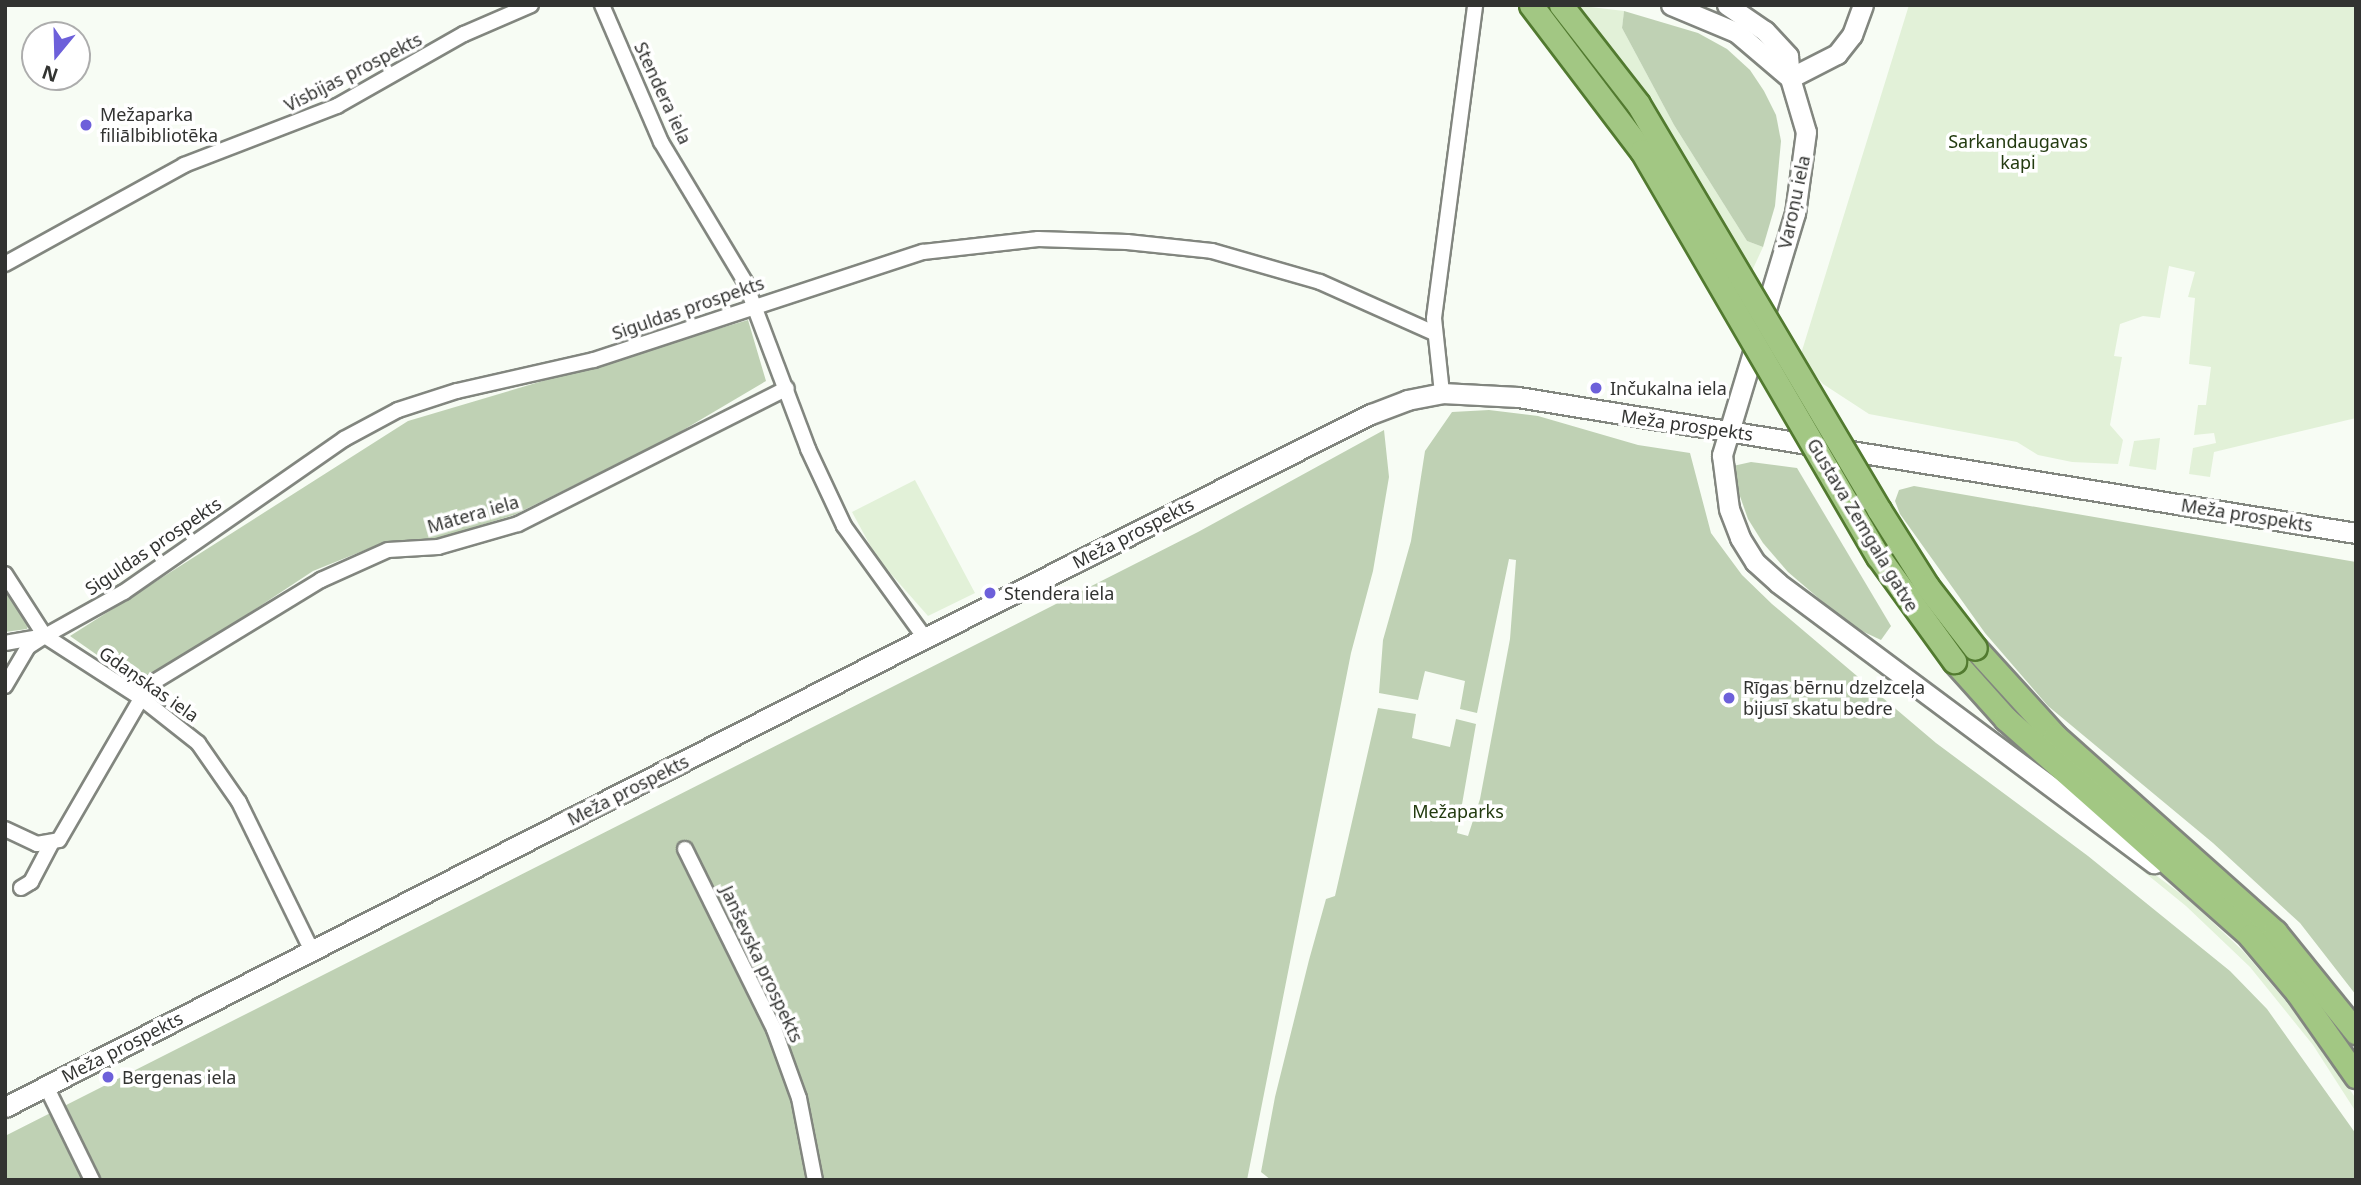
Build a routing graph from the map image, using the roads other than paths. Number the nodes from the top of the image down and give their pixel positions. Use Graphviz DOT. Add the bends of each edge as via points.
graph roads {
  1 [pos="531,5"];
  2 [pos="603,5"];
  3 [pos="1475,5"];
  4 [pos="1531,5"];
  5 [pos="1561,5"];
  6 [pos="1671,5"];
  7 [pos="1727,5"];
  8 [pos="1863,5"];
  9 [pos="1790,78"];
  10 [pos="5,264"];
  11 [pos="754,304"];
  12 [pos="1434,333"];
  13 [pos="787,388"];
  14 [pos="1441,393"];
  15 [pos="1731,432"];
  16 [pos="2356,533"];
  17 [pos="5,574"];
  18 [pos="45,636"];
  19 [pos="925,638"];
  20 [pos="5,643"];
  21 [pos="5,686"];
  22 [pos="141,698"];
  23 [pos="5,830"];
  24 [pos="51,844"];
  25 [pos="685,849"];
  26 [pos="21,888"];
  27 [pos="2250,936"];
  28 [pos="312,951"];
  29 [pos="2293,952"];
  30 [pos="2356,1013"];
  31 [pos="2356,1032"];
  32 [pos="2356,1076"];
  33 [pos="46,1086"];
  34 [pos="5,1107"];
  35 [pos="92,1180"];
  36 [pos="815,1180"];
  1 -- 10 [label="street, Visbijas prospekts" via="464,34 337,106 184,165"];
  2 -- 11 [label="street, Stendera iela" via="649,118 733,256"];
  3 -- 12 [label="street"];
  4 -- 27 [label="main road, Gustava Zemgala gatve, bridge" via="1642,151 1878,556 1954,661 2006,719"];
  5 -- 29 [label="main road, Gustava Zemgala gatve, bridge" via="1645,116 1927,586 2054,736 2188,850"];
  6 -- 9 [label="street" via="1736,32"];
  7 -- 9 [label="street" via="1756,23 1783,49 1791,61"];
  8 -- 9 [label="street" via="1852,35 1837,54"];
  9 -- 15 [label="street, Varoņu iela" via="1805,123 1802,183"];
  11 -- 12 [label="street, Siguldas prospekts" via="923,252 1038,239 1127,242 1212,251 1274,266"];
  11 -- 13 [label="street, Stendera iela"];
  11 -- 18 [label="street, Siguldas prospekts" via="594,360 457,391 398,410 344,439 124,592"];
  12 -- 14 [label="street"];
  13 -- 19 [label="street, Stendera iela" via="844,526"];
  13 -- 22 [label="street, Mātera iela" via="518,524 438,547 388,550 321,580 149,685"];
  14 -- 15 [label="street, Meža prospekts" via="1518,397"];
  14 -- 19 [label="street, Meža prospekts" via="1371,414"];
  15 -- 16 [label="street, Meža prospekts"];
  15 -- 27 [label="street, Varoņu iela" via="1722,455 1728,509 1755,562 1858,645"];
  17 -- 18 [label="street, Gdaņskas iela"];
  18 -- 20 [label="street, Siguldas prospekts"];
  18 -- 21 [label="street" via="28,647"];
  18 -- 22 [label="street, Gdaņskas iela"];
  19 -- 28 [label="street, Meža prospekts"];
  22 -- 24 [label="street, Mātera iela" via="66,832"];
  22 -- 28 [label="street, Gdaņskas iela" via="198,743 239,802"];
  23 -- 24 [label="street"];
  24 -- 26 [label="street, Mātera iela" via="31,882"];
  25 -- 36 [label="street, Janševska prospekts" via="774,1029 799,1098"];
  27 -- 32 [label="main road, Gustava Zemgala gatve" via="2297,992"];
  28 -- 33 [label="street, Meža prospekts"];
  29 -- 30 [label="main road"];
  29 -- 31 [label="main road, Gustava Zemgala gatve"];
  33 -- 34 [label="street, Meža prospekts"];
  33 -- 35 [label="street"];
}
